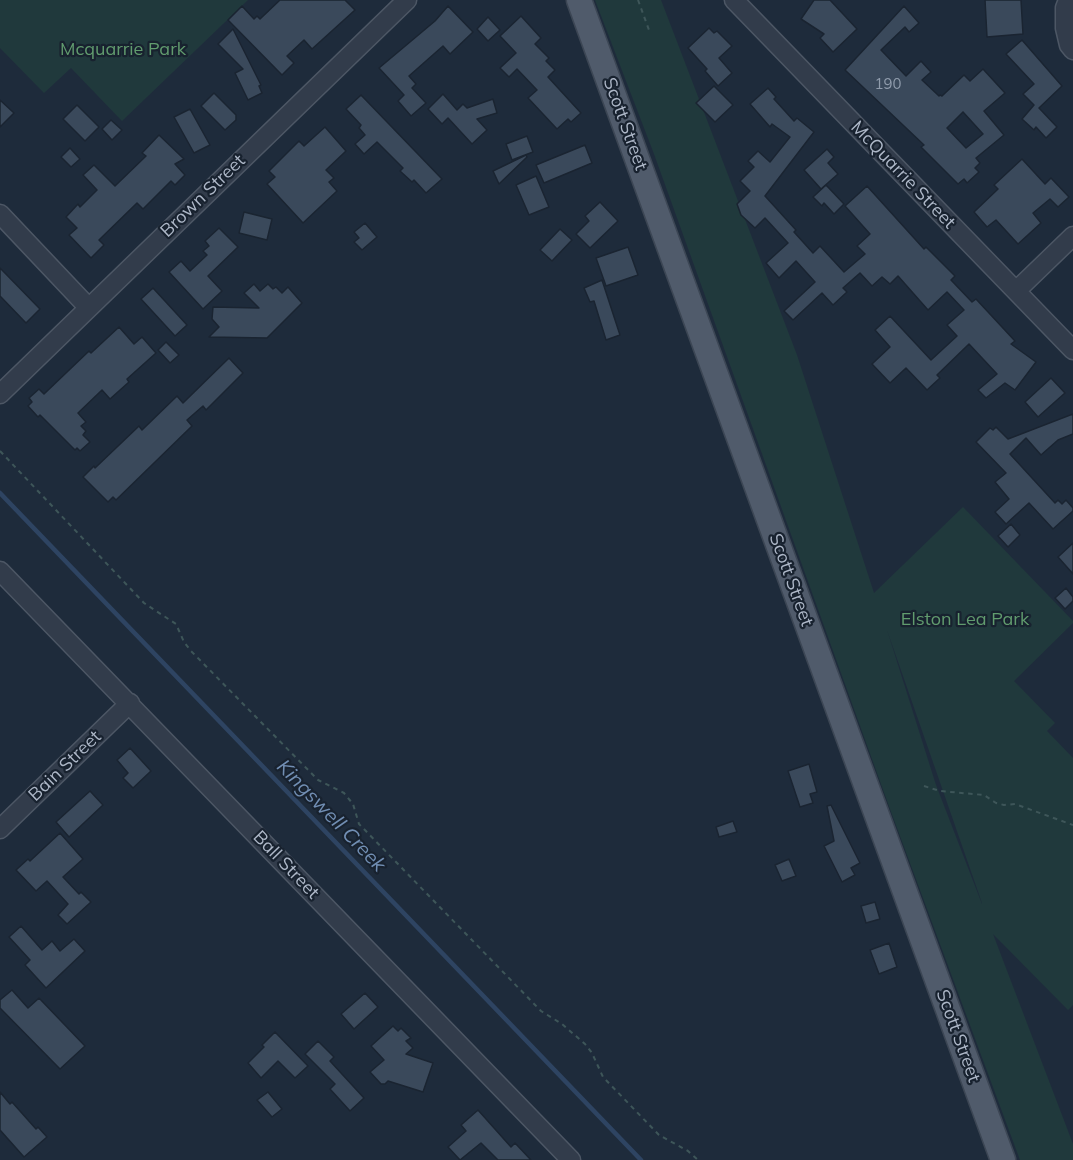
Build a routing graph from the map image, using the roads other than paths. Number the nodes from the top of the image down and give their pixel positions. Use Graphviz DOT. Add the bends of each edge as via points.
graph roads {
  1 [pos="407,0"];
  2 [pos="579,0"];
  3 [pos="734,0"];
  4 [pos="1068,0"];
  5 [pos="1073,51"];
  6 [pos="0,214"];
  7 [pos="1073,236"];
  8 [pos="1016,291"];
  9 [pos="88,307"];
  10 [pos="1073,350"];
  11 [pos="0,394"];
  12 [pos="0,571"];
  13 [pos="130,703"];
  14 [pos="0,829"];
  15 [pos="571,1160"];
  16 [pos="1003,1160"];
  1 -- 9 [label="street, Brown Street"];
  2 -- 16 [label="main road, Scott Street"];
  3 -- 8 [label="street, McQuarrie Street"];
  4 -- 5 [label="street" via="1065,28"];
  6 -- 9 [label="street"];
  7 -- 8 [label="street"];
  8 -- 10 [label="street, McQuarrie Street"];
  9 -- 11 [label="street, Brown Street"];
  12 -- 13 [label="street, Ball Street"];
  13 -- 14 [label="street, Bain Street"];
  13 -- 15 [label="street, Ball Street"];
}
